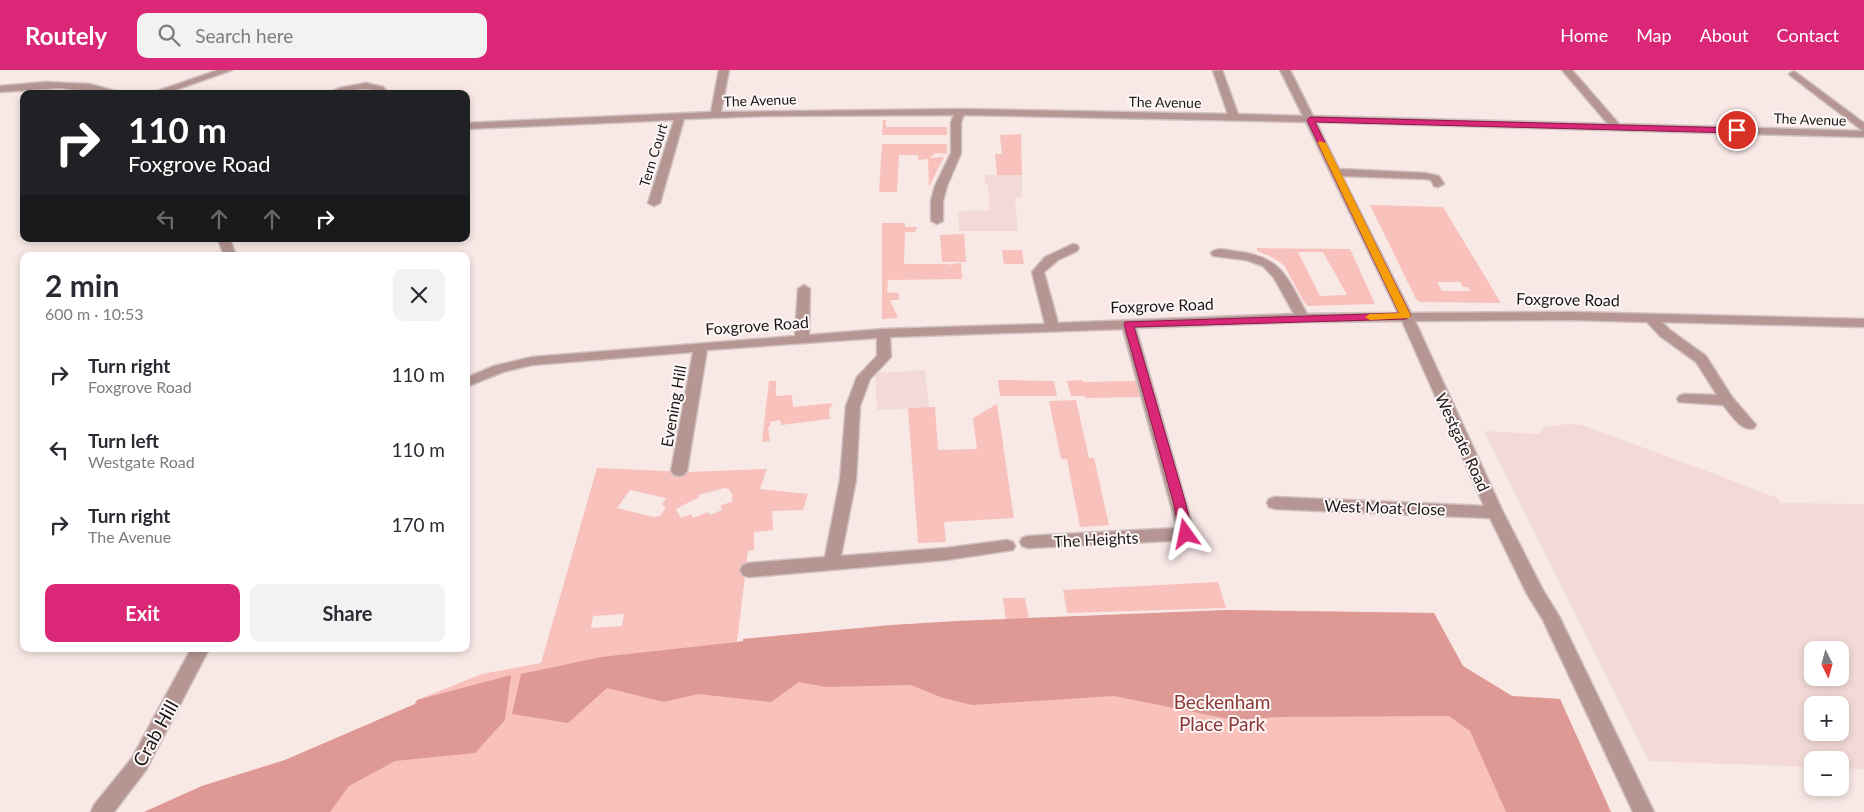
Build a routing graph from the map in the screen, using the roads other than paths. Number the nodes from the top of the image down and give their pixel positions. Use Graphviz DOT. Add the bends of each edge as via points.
graph roads {
  1 [pos="227,70"];
  2 [pos="724,70"];
  3 [pos="1286,70"];
  4 [pos="1567,70"];
  5 [pos="1218,71"];
  6 [pos="1794,74"];
  7 [pos="0,89"];
  8 [pos="108,90"];
  9 [pos="166,90"];
  10 [pos="348,90"];
  11 [pos="379,90"];
  12 [pos="960,112"];
  13 [pos="716,115"];
  14 [pos="680,116"];
  15 [pos="1234,117"];
  16 [pos="1310,120"];
  17 [pos="470,126"];
  18 [pos="1616,127"];
  19 [pos="1864,128"];
  20 [pos="1849,134"];
  21 [pos="1864,134"];
  22 [pos="1864,145"];
  23 [pos="1336,172"];
  24 [pos="1438,184"];
  25 [pos="654,203"];
  26 [pos="938,221"];
  27 [pos="1074,248"];
  28 [pos="1218,253"];
  29 [pos="804,289"];
  30 [pos="1406,316"];
  31 [pos="1303,318"];
  32 [pos="1652,319"];
  33 [pos="1864,323"];
  34 [pos="1128,324"];
  35 [pos="1052,327"];
  36 [pos="883,333"];
  37 [pos="802,339"];
  38 [pos="701,347"];
  39 [pos="470,382"];
  40 [pos="1684,399"];
  41 [pos="1727,400"];
  42 [pos="1749,425"];
  43 [pos="679,471"];
  44 [pos="1275,503"];
  45 [pos="1495,512"];
  46 [pos="1028,542"];
  47 [pos="1007,546"];
  48 [pos="834,562"];
  49 [pos="749,570"];
  50 [pos="198,652"];
  51 [pos="101,812"];
  52 [pos="1644,812"];
  1 -- 9 [label="street"];
  2 -- 13 [label="street"];
  3 -- 16 [label="street, Westgate Road"];
  4 -- 18 [label="street"];
  5 -- 15 [label="street"];
  6 -- 19 [label="street"];
  7 -- 8 [label="street" via="49,83 97,86"];
  10 -- 11 [label="street" via="365,86"];
  12 -- 13 [label="street, The Avenue"];
  12 -- 15 [label="street, The Avenue"];
  12 -- 26 [label="street" via="956,122 956,153 937,201"];
  13 -- 14 [label="street, The Avenue"];
  14 -- 17 [label="street, The Avenue"];
  14 -- 25 [label="street, Tern Court"];
  15 -- 16 [label="street, The Avenue"];
  16 -- 18 [label="street, The Avenue"];
  16 -- 23 [label="street, Westgate Road"];
  18 -- 20 [label="street, The Avenue"];
  20 -- 21 [label="street, The Avenue"];
  20 -- 22 [label="street"];
  23 -- 24 [label="street" via="1425,176 1435,178"];
  23 -- 30 [label="street, Westgate Road"];
  27 -- 35 [label="street" via="1042,264 1038,272"];
  28 -- 31 [label="street" via="1246,256 1263,261 1274,269"];
  29 -- 37 [label="street"];
  30 -- 31 [label="street, Foxgrove Road"];
  30 -- 32 [label="street, Foxgrove Road"];
  30 -- 45 [label="street, Westgate Road"];
  31 -- 34 [label="street, Foxgrove Road"];
  32 -- 33 [label="street, Foxgrove Road"];
  32 -- 41 [label="street" via="1665,333 1701,359"];
  34 -- 35 [label="street, Foxgrove Road"];
  34 -- 46 [label="street, The Heights" via="1186,534"];
  35 -- 36 [label="street, Foxgrove Road"];
  36 -- 37 [label="street, Foxgrove Road"];
  36 -- 48 [label="street" via="884,357 864,377 853,406 848,480 833,551"];
  37 -- 38 [label="street, Foxgrove Road"];
  38 -- 39 [label="street, Foxgrove Road" via="532,361 499,369"];
  38 -- 43 [label="street, Evening Hill"];
  40 -- 41 [label="street"];
  41 -- 42 [label="street"];
  44 -- 45 [label="street, West Moat Close"];
  45 -- 52 [label="street, Westgate Road" via="1550,616"];
  47 -- 48 [label="street"];
  48 -- 49 [label="street"];
  50 -- 51 [label="street, Crab Hill" via="139,764"];
}
